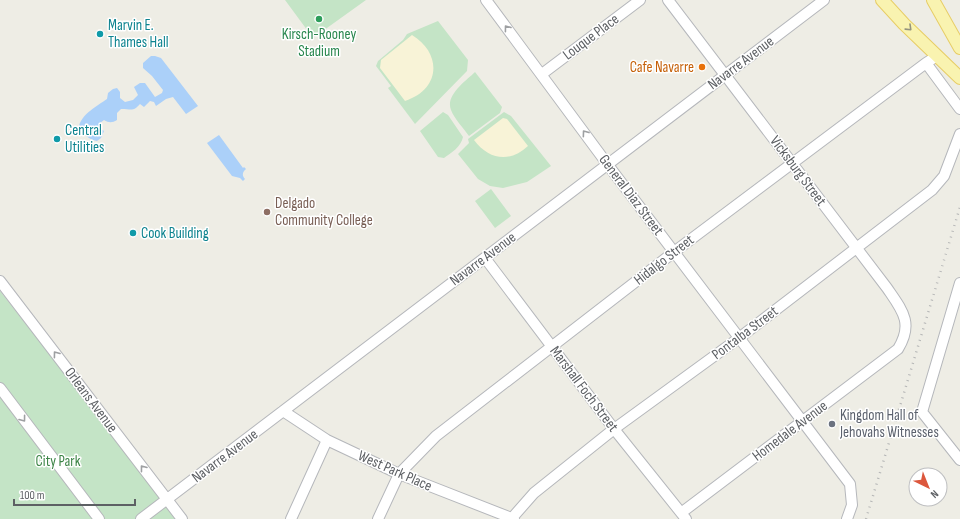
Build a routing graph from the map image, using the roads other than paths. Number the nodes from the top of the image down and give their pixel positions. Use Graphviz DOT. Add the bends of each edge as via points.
graph roads {
  1 [pos="486,0"];
  2 [pos="640,0"];
  3 [pos="668,0"];
  4 [pos="824,0"];
  5 [pos="882,0"];
  6 [pos="933,0"];
  7 [pos="960,48"];
  8 [pos="937,56"];
  9 [pos="926,63"];
  10 [pos="542,74"];
  11 [pos="725,75"];
  12 [pos="960,78"];
  13 [pos="960,109"];
  14 [pos="960,134"];
  15 [pos="792,163"];
  16 [pos="608,164"];
  17 [pos="856,248"];
  18 [pos="674,252"];
  19 [pos="485,258"];
  20 [pos="0,281"];
  21 [pos="959,287"];
  22 [pos="739,338"];
  23 [pos="553,347"];
  24 [pos="898,349"];
  25 [pos="0,388"];
  26 [pos="283,410"];
  27 [pos="802,422"];
  28 [pos="614,429"];
  29 [pos="327,440"];
  30 [pos="960,460"];
  31 [pos="399,474"];
  32 [pos="167,499"];
  33 [pos="683,516"];
  34 [pos="99,519"];
  35 [pos="141,519"];
  36 [pos="182,519"];
  37 [pos="291,519"];
  38 [pos="378,519"];
  39 [pos="513,519"];
  40 [pos="847,519"];
  10 -- 1 [label="street, General Diaz Street, one-way"];
  2 -- 10 [label="street, Louque Place"];
  3 -- 11 [label="street, Vicksburg Street"];
  4 -- 11 [label="street, Navarre Avenue"];
  5 -- 8 [label="main road, one-way"];
  6 -- 7 [label="main road"];
  8 -- 9 [label="street, Hidalgo Street"];
  8 -- 12 [label="main road"];
  9 -- 13 [label="street"];
  9 -- 15 [label="street, Hidalgo Street"];
  16 -- 10 [label="street, General Diaz Street, one-way"];
  11 -- 15 [label="street, Vicksburg Street"];
  11 -- 16 [label="street, Navarre Avenue"];
  14 -- 17 [label="street, Pontalba Street" via="944,176 932,190"];
  15 -- 17 [label="street, Vicksburg Street"];
  15 -- 18 [label="street, Hidalgo Street"];
  16 -- 18 [label="street, General Diaz Street"];
  16 -- 19 [label="street, Navarre Avenue"];
  17 -- 22 [label="street, Pontalba Street"];
  17 -- 24 [label="street, Vicksburg Street" via="898,303 904,316 905,334"];
  18 -- 22 [label="street, General Diaz Street"];
  18 -- 23 [label="street, Hidalgo Street"];
  19 -- 23 [label="street, Marshall Foch Street"];
  19 -- 26 [label="street, Navarre Avenue"];
  32 -- 20 [label="street, Orleans Avenue, one-way"];
  21 -- 30 [label="street" via="922,412"];
  22 -- 27 [label="street, General Diaz Street"];
  22 -- 28 [label="street, Pontalba Street"];
  23 -- 28 [label="street, Marshall Foch Street"];
  23 -- 31 [label="street, Hidalgo Street" via="436,436"];
  24 -- 27 [label="street, Homedale Avenue"];
  25 -- 34 [label="street, one-way"];
  26 -- 29 [label="street, West Park Place"];
  26 -- 32 [label="street, Navarre Avenue"];
  27 -- 33 [label="street, Homedale Avenue"];
  27 -- 40 [label="street, General Diaz Street" via="850,484 852,505"];
  28 -- 33 [label="street, Marshall Foch Street"];
  28 -- 39 [label="street, Pontalba Street" via="534,493"];
  29 -- 31 [label="street, West Park Place"];
  29 -- 37 [label="street"];
  31 -- 38 [label="street, Hidalgo Street"];
  31 -- 39 [label="street, West Park Place"];
  32 -- 35 [label="street, Navarre Avenue"];
  32 -- 36 [label="street, Orleans Avenue"];
}
